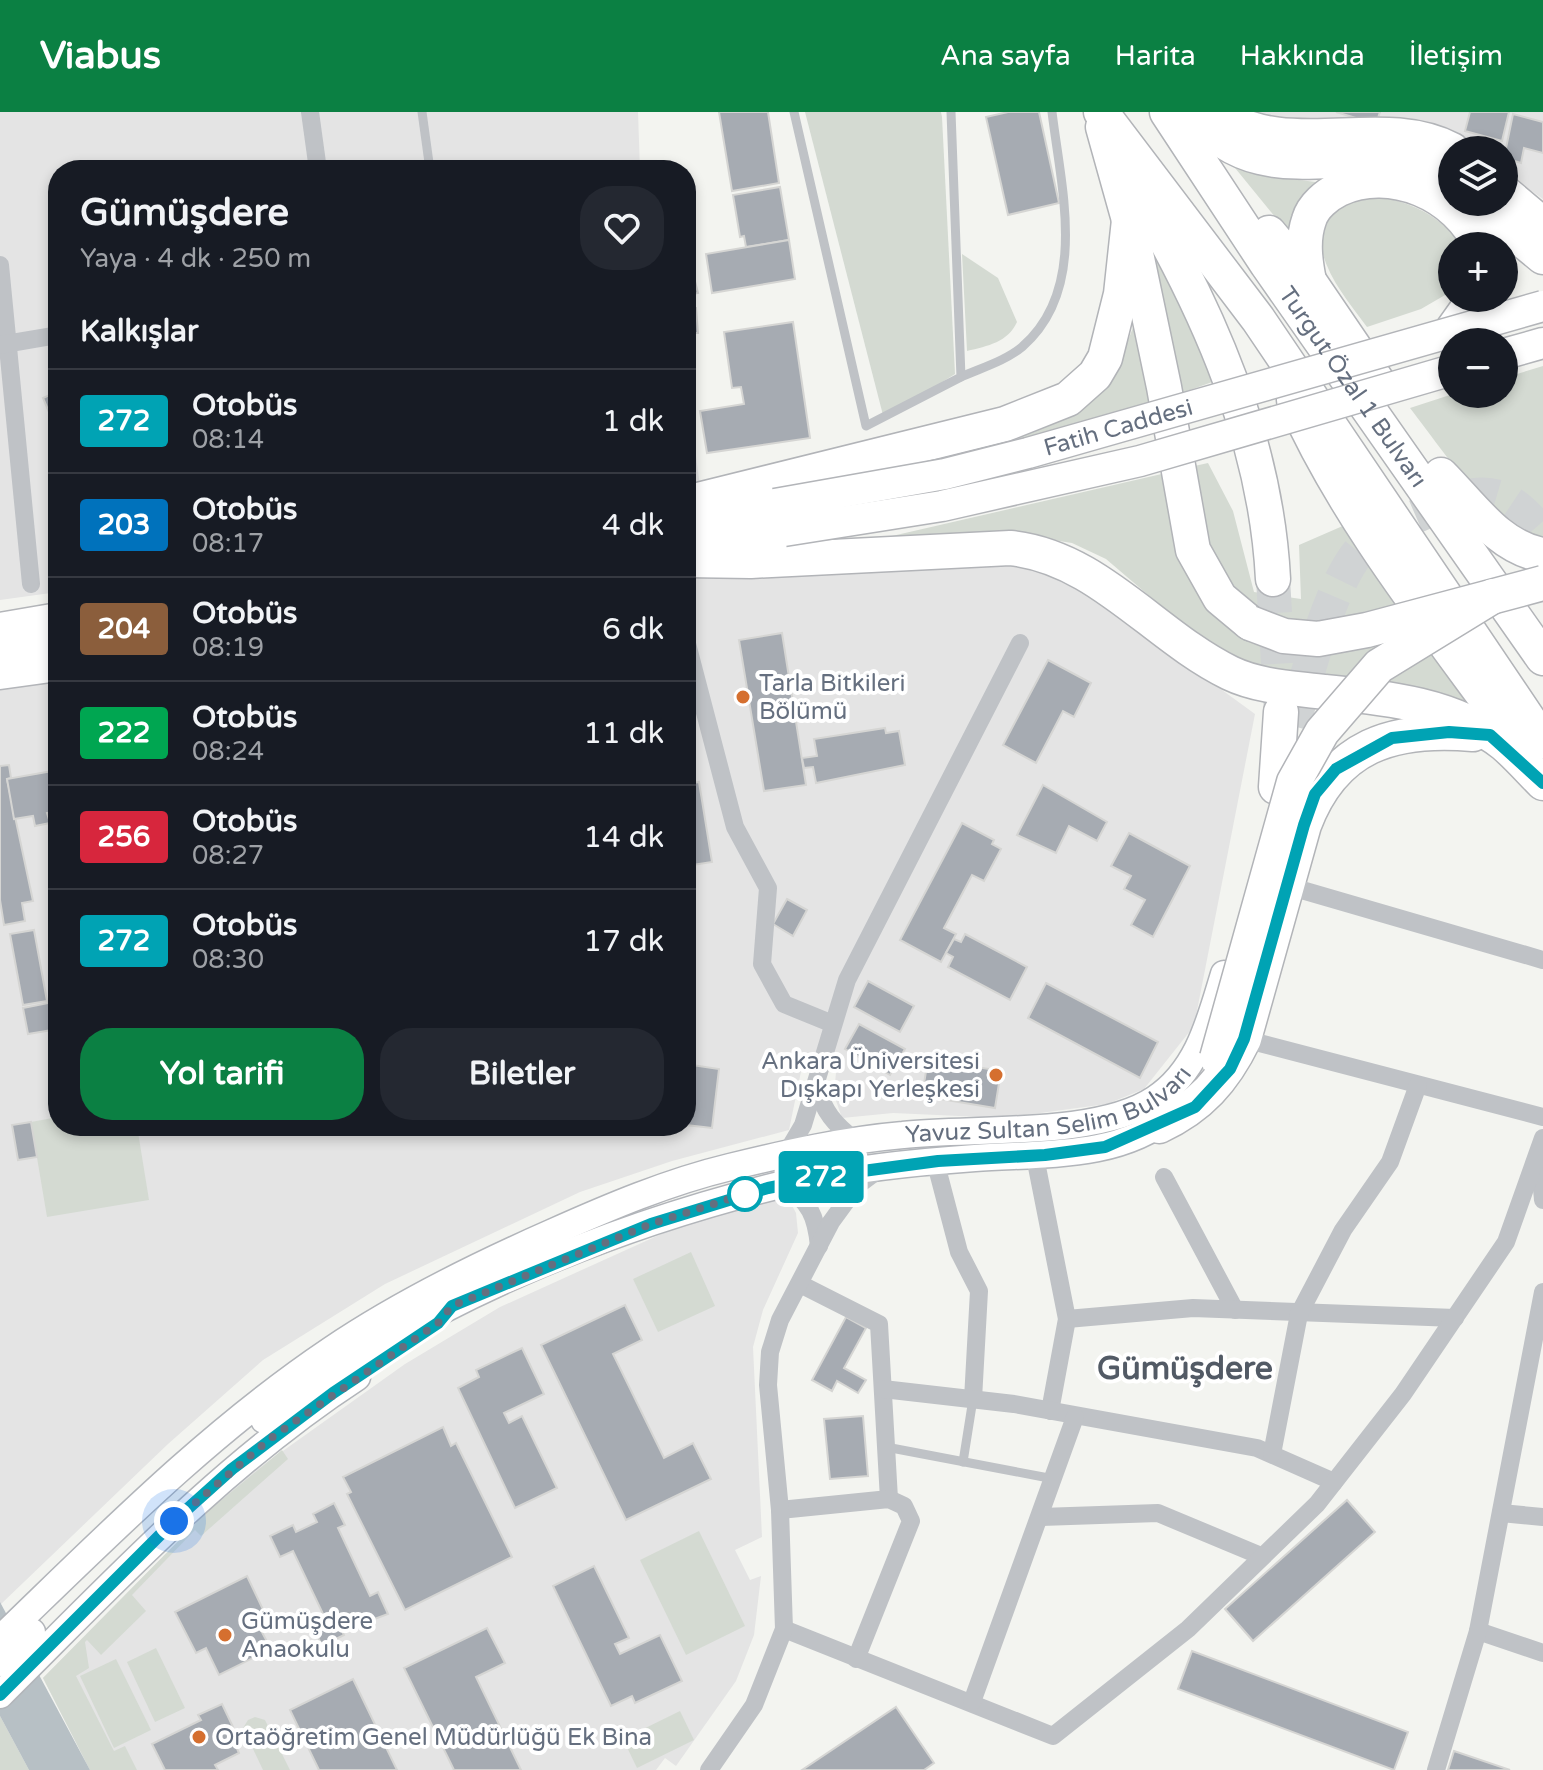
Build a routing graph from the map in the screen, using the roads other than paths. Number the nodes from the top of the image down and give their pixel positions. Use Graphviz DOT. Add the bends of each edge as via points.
graph roads {
  1 [pos="310,112"];
  2 [pos="422,112"];
  3 [pos="794,112"];
  4 [pos="951,112"];
  5 [pos="1052,112"];
  6 [pos="1216,112"];
  7 [pos="1179,119"];
  8 [pos="1101,121"];
  9 [pos="1438,143"];
  10 [pos="317,160"];
  11 [pos="429,160"];
  12 [pos="1438,175"];
  13 [pos="1518,204"];
  14 [pos="1493,216"];
  15 [pos="1129,220"];
  16 [pos="1543,225"];
  17 [pos="1470,232"];
  18 [pos="1543,257"];
  19 [pos="0,265"];
  20 [pos="1309,281"];
  21 [pos="1543,306"];
  22 [pos="1258,319"];
  23 [pos="1457,328"];
  24 [pos="1438,334"];
  25 [pos="48,337"];
  26 [pos="1543,343"];
  27 [pos="5,344"];
  28 [pos="1518,350"];
  29 [pos="1438,374"];
  30 [pos="961,377"];
  31 [pos="1441,475"];
  32 [pos="696,501"];
  33 [pos="696,518"];
  34 [pos="696,546"];
  35 [pos="1543,555"];
  36 [pos="696,560"];
  37 [pos="1273,579"];
  38 [pos="1543,583"];
  39 [pos="31,584"];
  40 [pos="1493,596"];
  41 [pos="48,602"];
  42 [pos="0,609"];
  43 [pos="48,620"];
  44 [pos="1543,622"];
  45 [pos="0,628"];
  46 [pos="1020,643"];
  47 [pos="48,645"];
  48 [pos="0,652"];
  49 [pos="1543,658"];
  50 [pos="48,667"];
  51 [pos="0,674"];
  52 [pos="696,678"];
  53 [pos="1287,719"];
  54 [pos="1490,735"];
  55 [pos="1543,741"];
  56 [pos="1543,780"];
  57 [pos="1276,787"];
  58 [pos="1288,886"];
  59 [pos="1543,960"];
  60 [pos="833,1024"];
  61 [pos="1230,1049"];
  62 [pos="816,1085"];
  63 [pos="1418,1085"];
  64 [pos="1543,1117"];
  65 [pos="1159,1126"];
  66 [pos="856,1141"];
  67 [pos="1541,1144"];
  68 [pos="786,1154"];
  69 [pos="1037,1167"];
  70 [pos="879,1168"];
  71 [pos="938,1172"];
  72 [pos="1164,1177"];
  73 [pos="784,1185"];
  74 [pos="1543,1200"];
  75 [pos="819,1246"];
  76 [pos="800,1284"];
  77 [pos="1543,1292"];
  78 [pos="447,1296"];
  79 [pos="1235,1310"];
  80 [pos="1299,1314"];
  81 [pos="1455,1318"];
  82 [pos="1067,1319"];
  83 [pos="883,1389"];
  84 [pos="973,1399"];
  85 [pos="1050,1411"];
  86 [pos="1075,1417"];
  87 [pos="886,1447"];
  88 [pos="1272,1454"];
  89 [pos="963,1462"];
  90 [pos="1054,1479"];
  91 [pos="1334,1482"];
  92 [pos="889,1499"];
  93 [pos="780,1510"];
  94 [pos="1501,1513"];
  95 [pos="1041,1517"];
  96 [pos="1543,1517"];
  97 [pos="1261,1556"];
  98 [pos="0,1620"];
  99 [pos="784,1629"];
  100 [pos="1478,1631"];
  101 [pos="0,1639"];
  102 [pos="1543,1653"];
  103 [pos="856,1659"];
  104 [pos="0,1663"];
  105 [pos="0,1695"];
  106 [pos="972,1702"];
  107 [pos="709,1770"];
  108 [pos="1436,1770"];
  1 -- 10 [label="street"];
  2 -- 11 [label="lane"];
  3 -- 30 [label="lane" via="866,426"];
  4 -- 30 [label="lane"];
  5 -- 30 [label="lane" via="1066,228 1061,286 1048,314 1022,347"];
  6 -- 9 [label="highway" via="1276,135 1323,138 1401,132"];
  7 -- 12 [label="highway" via="1267,160 1398,160"];
  7 -- 20 [label="highway, Turgut Özal 1 Bulvarı"];
  7 -- 49 [label="highway, Turgut Özal 1 Bulvarı" via="1267,264"];
  8 -- 15 [label="highway"];
  8 -- 22 [label="highway, Turgut Özal 1 Bulvarı"];
  8 -- 37 [label="highway" via="1191,285 1225,364 1249,438"];
  13 -- 16 [label="highway"];
  14 -- 18 [label="highway"];
  15 -- 32 [label="highway" via="1113,332 1095,375 1068,399 975,431"];
  15 -- 40 [label="highway, bridge" via="1193,550 1220,598 1250,623 1284,636 1318,639"];
  17 -- 20 [label="highway" via="1429,193 1388,180 1366,180 1333,192 1310,217 1304,255"];
  19 -- 27 [label="street"];
  20 -- 31 [label="highway, Turgut Özal 1 Bulvarı"];
  21 -- 23 [label="main road, Fatih Caddesi, bridge"];
  22 -- 55 [label="highway, Turgut Özal 1 Bulvarı"];
  22 -- 56 [label="highway, Turgut Özal 1 Bulvarı" via="1317,452"];
  24 -- 33 [label="main road, Fatih Caddesi, bridge" via="985,464"];
  25 -- 27 [label="street"];
  26 -- 28 [label="main road"];
  27 -- 39 [label="street"];
  29 -- 34 [label="main road, Fatih Caddesi, bridge" via="1064,480"];
  31 -- 35 [label="highway" via="1504,539"];
  31 -- 44 [label="highway, Turgut Özal 1 Bulvarı"];
  36 -- 54 [label="highway" via="1034,550 1087,574 1231,673 1277,686 1418,705"];
  38 -- 40 [label="highway, bridge"];
  40 -- 61 [label="highway, bridge" via="1379,666 1322,732 1294,782"];
  41 -- 42 [label="main road"];
  43 -- 45 [label="main road"];
  46 -- 60 [label="street" via="847,980"];
  47 -- 48 [label="main road"];
  50 -- 51 [label="main road"];
  52 -- 60 [label="street" via="735,827 768,888 762,964 784,1004"];
  53 -- 57 [label="highway"];
  54 -- 56 [label="highway"];
  54 -- 58 [label="highway" via="1431,732 1392,738 1336,769 1315,794"];
  57 -- 66 [label="main road, Yavuz Sultan Selim Bulvarı" via="1205,1034 1176,1082 1155,1099 1110,1117"];
  58 -- 59 [label="street"];
  58 -- 61 [label="highway"];
  60 -- 62 [label="street"];
  61 -- 63 [label="street"];
  61 -- 65 [label="highway" via="1230,1069 1195,1107"];
  62 -- 66 [label="street" via="834,1125"];
  62 -- 68 [label="street" via="803,1125"];
  63 -- 64 [label="street"];
  63 -- 80 [label="street" via="1390,1162 1343,1230"];
  65 -- 70 [label="main road, Yavuz Sultan Selim Bulvarı" via="1076,1152"];
  66 -- 68 [label="main road, Yavuz Sultan Selim Bulvarı"];
  67 -- 74 [label="street"];
  67 -- 81 [label="street" via="1506,1242"];
  68 -- 78 [label="main road, Yavuz Sultan Selim Bulvarı" via="649,1192 510,1251"];
  69 -- 82 [label="street"];
  70 -- 73 [label="main road, Yavuz Sultan Selim Bulvarı"];
  70 -- 75 [label="street" via="858,1185"];
  71 -- 84 [label="street" via="959,1252 979,1291"];
  72 -- 79 [label="street"];
  73 -- 75 [label="street" via="805,1198 817,1221"];
  73 -- 78 [label="main road, Yavuz Sultan Selim Bulvarı" via="726,1199"];
  75 -- 76 [label="street"];
  76 -- 83 [label="street" via="879,1324"];
  76 -- 93 [label="street" via="770,1352 768,1385"];
  77 -- 94 [label="street"];
  78 -- 98 [label="main road" via="417,1287 391,1296 273,1369 184,1444"];
  78 -- 101 [label="main road" via="344,1341 247,1411"];
  78 -- 104 [label="main road" via="233,1443 139,1526"];
  78 -- 105 [label="main road" via="438,1323 250,1454 174,1521"];
  79 -- 80 [label="street"];
  79 -- 82 [label="street" via="1193,1308"];
  80 -- 81 [label="street"];
  80 -- 88 [label="street"];
  81 -- 91 [label="street"];
  82 -- 85 [label="street"];
  83 -- 84 [label="street"];
  83 -- 87 [label="street"];
  84 -- 85 [label="street"];
  84 -- 89 [label="lane"];
  85 -- 86 [label="street"];
  86 -- 88 [label="street"];
  86 -- 90 [label="street"];
  87 -- 89 [label="lane"];
  87 -- 92 [label="street"];
  88 -- 91 [label="street"];
  89 -- 90 [label="lane"];
  90 -- 95 [label="street"];
  91 -- 97 [label="street"];
  92 -- 93 [label="street"];
  92 -- 103 [label="street" via="904,1506 911,1521"];
  93 -- 99 [label="street"];
  94 -- 96 [label="street"];
  94 -- 100 [label="street"];
  95 -- 97 [label="street" via="1158,1513"];
  95 -- 106 [label="street"];
  97 -- 106 [label="street" via="1188,1629 1053,1736"];
  99 -- 103 [label="street"];
  99 -- 107 [label="street" via="754,1705"];
  100 -- 102 [label="street"];
  100 -- 108 [label="street"];
  103 -- 106 [label="street"];
}
